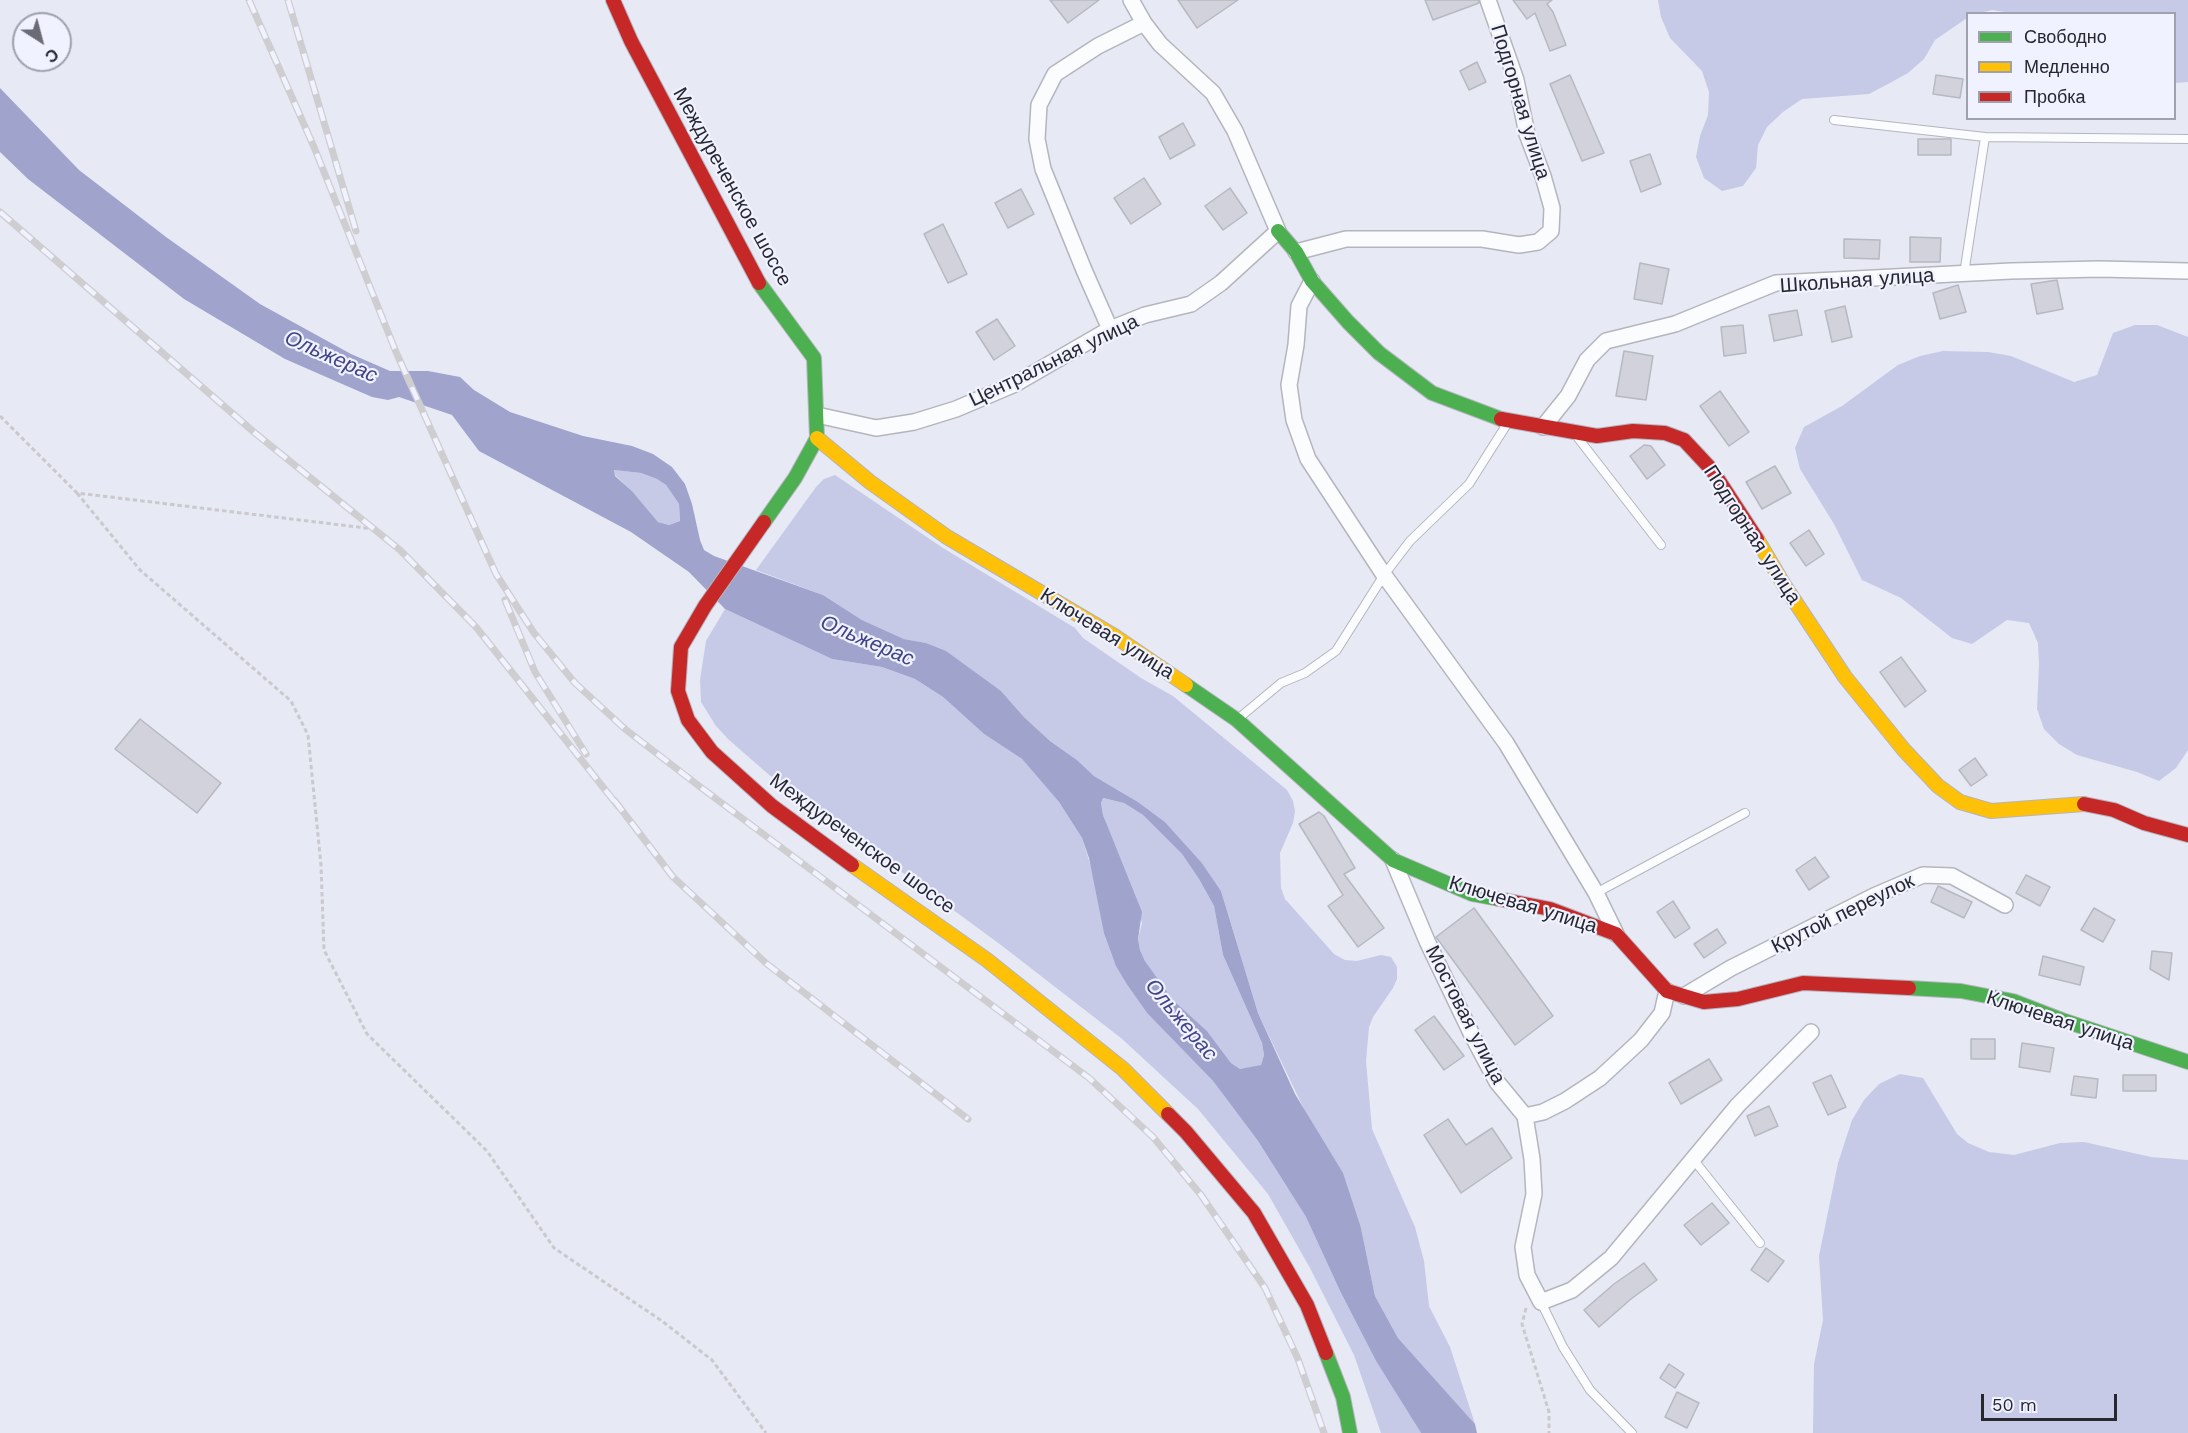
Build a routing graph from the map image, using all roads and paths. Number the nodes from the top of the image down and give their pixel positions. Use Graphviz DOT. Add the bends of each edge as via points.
graph roads {
  1 [pos="613,0"];
  2 [pos="1131,0"];
  3 [pos="1488,0"];
  4 [pos="1144,23"];
  5 [pos="1834,120"];
  6 [pos="1985,137"];
  7 [pos="2188,139"];
  8 [pos="1278,231"];
  9 [pos="1296,252"];
  10 [pos="2188,271"];
  11 [pos="1964,274"];
  12 [pos="1312,281"];
  13 [pos="1110,328"];
  14 [pos="817,415"];
  15 [pos="0,416"];
  16 [pos="1508,422"];
  17 [pos="1544,427"];
  18 [pos="1573,432"];
  19 [pos="817,438"];
  20 [pos="77,493"];
  21 [pos="374,529"];
  22 [pos="1661,545"];
  23 [pos="1384,575"];
  24 [pos="1237,720"];
  25 [pos="1745,813"];
  26 [pos="2188,835"];
  27 [pos="1393,860"];
  28 [pos="1596,893"];
  29 [pos="2005,905"];
  30 [pos="1616,934"];
  31 [pos="1666,991"];
  32 [pos="1684,996"];
  33 [pos="1811,1032"];
  34 [pos="2188,1062"];
  35 [pos="1525,1116"];
  36 [pos="1693,1159"];
  37 [pos="1760,1243"];
  38 [pos="1541,1302"];
  39 [pos="766,1433"];
  40 [pos="1350,1433"];
  41 [pos="1549,1433"];
  42 [pos="1632,1433"];
  1 -- 14 [label="street, Междуреченское шоссе" via="759,283 814,358"];
  2 -- 4 [label="street"];
  3 -- 9 [label="street, Подгорная улица" via="1516,80 1527,134 1552,208 1551,231 1538,242 1519,245 1482,239 1346,239"];
  4 -- 8 [label="street" via="1160,44 1213,93 1235,132"];
  4 -- 13 [label="street" via="1098,45 1055,74 1039,105 1037,140 1043,169"];
  5 -- 6 [label="lane"];
  6 -- 7 [label="lane"];
  6 -- 11 [label="lane"];
  8 -- 9 [label="street, Подгорная улица"];
  8 -- 13 [label="street, Центральная улица" via="1191,304"];
  9 -- 12 [label="street, Подгорная улица"];
  10 -- 11 [label="street, Школьная улица" via="2099,269"];
  11 -- 17 [label="street, Школьная улица" via="1776,283 1675,324 1606,341 1587,360 1569,396"];
  12 -- 16 [label="street, Подгорная улица" via="1379,353 1431,393"];
  12 -- 23 [label="street" via="1299,306 1289,385 1294,420 1308,459"];
  13 -- 14 [label="street, Центральная улица" via="1015,384 914,422 876,428"];
  14 -- 19 [label="street, Междуреченское шоссе"];
  15 -- 20 [label="path"];
  16 -- 17 [label="street, Подгорная улица"];
  16 -- 23 [label="lane" via="1469,484 1410,541"];
  17 -- 18 [label="street, Подгорная улица"];
  18 -- 22 [label="lane"];
  18 -- 26 [label="street, Подгорная улица" via="1597,436 1633,431 1665,433 1684,441 1712,470 1845,677 1904,750 1938,786 1960,802 1991,811 2082,804 2114,810"];
  19 -- 24 [label="street, Ключевая улица" via="947,537 1116,637"];
  19 -- 40 [label="street, Междуреченское шоссе" via="795,478 705,606 681,647 678,691 688,720 712,752 772,806 987,960 1123,1069 1186,1132 1254,1213 1307,1305 1342,1397"];
  20 -- 21 [label="path"];
  20 -- 39 [label="path" via="140,570 291,701 308,735 321,865 324,950 367,1034 487,1151 554,1248 712,1360"];
  23 -- 24 [label="lane" via="1336,651 1305,673 1281,683"];
  23 -- 28 [label="street" via="1506,743"];
  24 -- 27 [label="street, Ключевая улица"];
  25 -- 28 [label="lane"];
  27 -- 30 [label="street, Ключевая улица" via="1472,894 1550,909"];
  27 -- 35 [label="street, Мостовая улица" via="1472,1035 1497,1082"];
  28 -- 30 [label="street"];
  29 -- 32 [label="street, Крутой переулок" via="1952,876 1923,875 1731,968"];
  30 -- 31 [label="street, Ключевая улица"];
  31 -- 32 [label="street, Ключевая улица"];
  31 -- 35 [label="street" via="1662,1013 1641,1040 1600,1078 1565,1101"];
  32 -- 34 [label="street, Ключевая улица" via="1704,1002 1738,999 1803,983 1961,991 2013,1001"];
  33 -- 36 [label="street" via="1738,1105"];
  35 -- 38 [label="street" via="1534,1194 1523,1247 1527,1275"];
  36 -- 37 [label="lane"];
  36 -- 38 [label="street" via="1611,1258 1572,1290"];
  38 -- 41 [label="path" via="1525,1308 1522,1324 1549,1412"];
  38 -- 42 [label="lane" via="1590,1390"];
}
